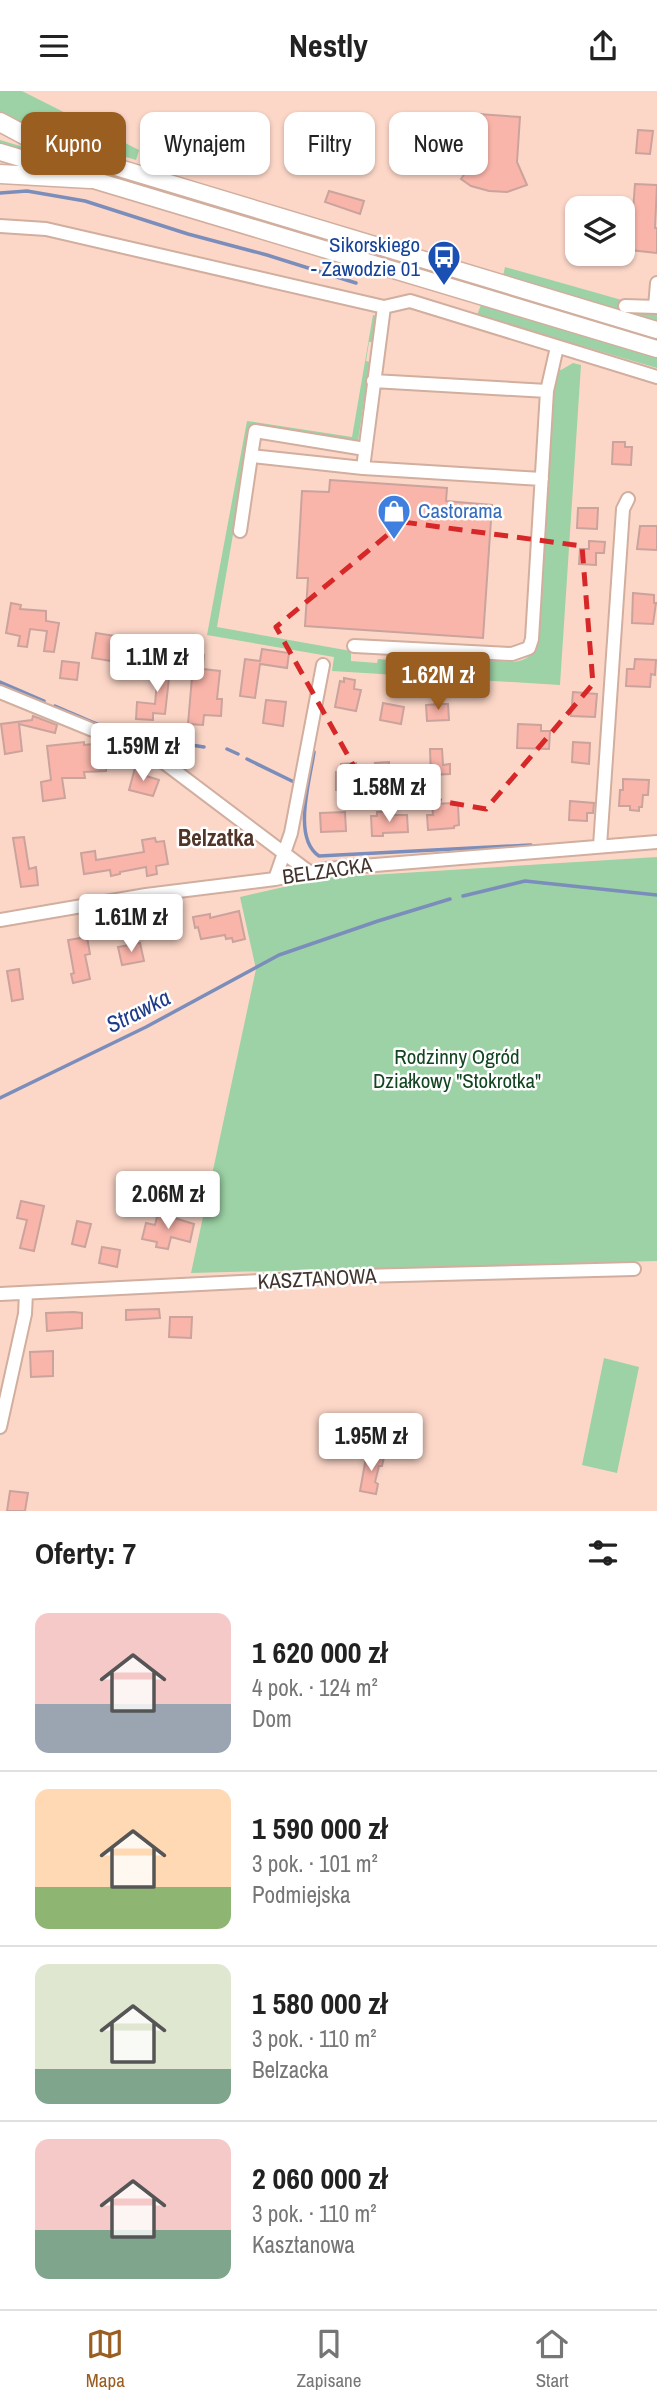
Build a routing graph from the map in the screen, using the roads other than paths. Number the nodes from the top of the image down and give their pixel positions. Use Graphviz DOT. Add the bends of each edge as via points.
graph roads {
  1 [pos="0,122"];
  2 [pos="0,131"];
  3 [pos="21,133"];
  4 [pos="21,138"];
  5 [pos="0,152"];
  6 [pos="126,170"];
  7 [pos="0,174"];
  8 [pos="90,179"];
  9 [pos="0,226"];
  10 [pos="657,283"];
  11 [pos="625,306"];
  12 [pos="384,307"];
  13 [pos="656,307"];
  14 [pos="657,330"];
  15 [pos="557,347"];
  16 [pos="657,349"];
  17 [pos="657,377"];
  18 [pos="373,381"];
  19 [pos="547,391"];
  20 [pos="365,449"];
  21 [pos="251,456"];
  22 [pos="363,468"];
  23 [pos="542,479"];
  24 [pos="628,499"];
  25 [pos="240,531"];
  26 [pos="354,646"];
  27 [pos="323,665"];
  28 [pos="0,692"];
  29 [pos="657,842"];
  30 [pos="600,846"];
  31 [pos="284,853"];
  32 [pos="309,872"];
  33 [pos="275,879"];
  34 [pos="0,920"];
  35 [pos="634,1269"];
  36 [pos="26,1293"];
  37 [pos="0,1294"];
  38 [pos="0,1427"];
  1 -- 3 [label="highway"];
  2 -- 4 [label="main road"];
  5 -- 8 [label="main road"];
  6 -- 14 [label="main road"];
  7 -- 8 [label="highway"];
  8 -- 16 [label="main road"];
  9 -- 12 [label="street" via="46,229"];
  10 -- 13 [label="street"];
  11 -- 13 [label="street"];
  12 -- 15 [label="street" via="410,301"];
  12 -- 18 [label="street"];
  15 -- 17 [label="street"];
  15 -- 19 [label="street"];
  18 -- 19 [label="street"];
  18 -- 20 [label="street"];
  19 -- 23 [label="street"];
  20 -- 21 [label="street" via="255,431"];
  20 -- 22 [label="street"];
  21 -- 22 [label="street"];
  21 -- 25 [label="street"];
  22 -- 23 [label="street"];
  23 -- 26 [label="street" via="529,648 512,654"];
  24 -- 30 [label="street" via="623,509"];
  27 -- 31 [label="street"];
  28 -- 31 [label="street" via="156,759"];
  29 -- 30 [label="street, BELZACKA"];
  30 -- 32 [label="street, BELZACKA"];
  31 -- 32 [label="street"];
  31 -- 33 [label="street"];
  32 -- 33 [label="street, BELZACKA"];
  33 -- 34 [label="street, BELZACKA"];
  35 -- 36 [label="street, KASZTANOWA" via="361,1276"];
  36 -- 37 [label="street, KASZTANOWA"];
  36 -- 38 [label="street"];
}
